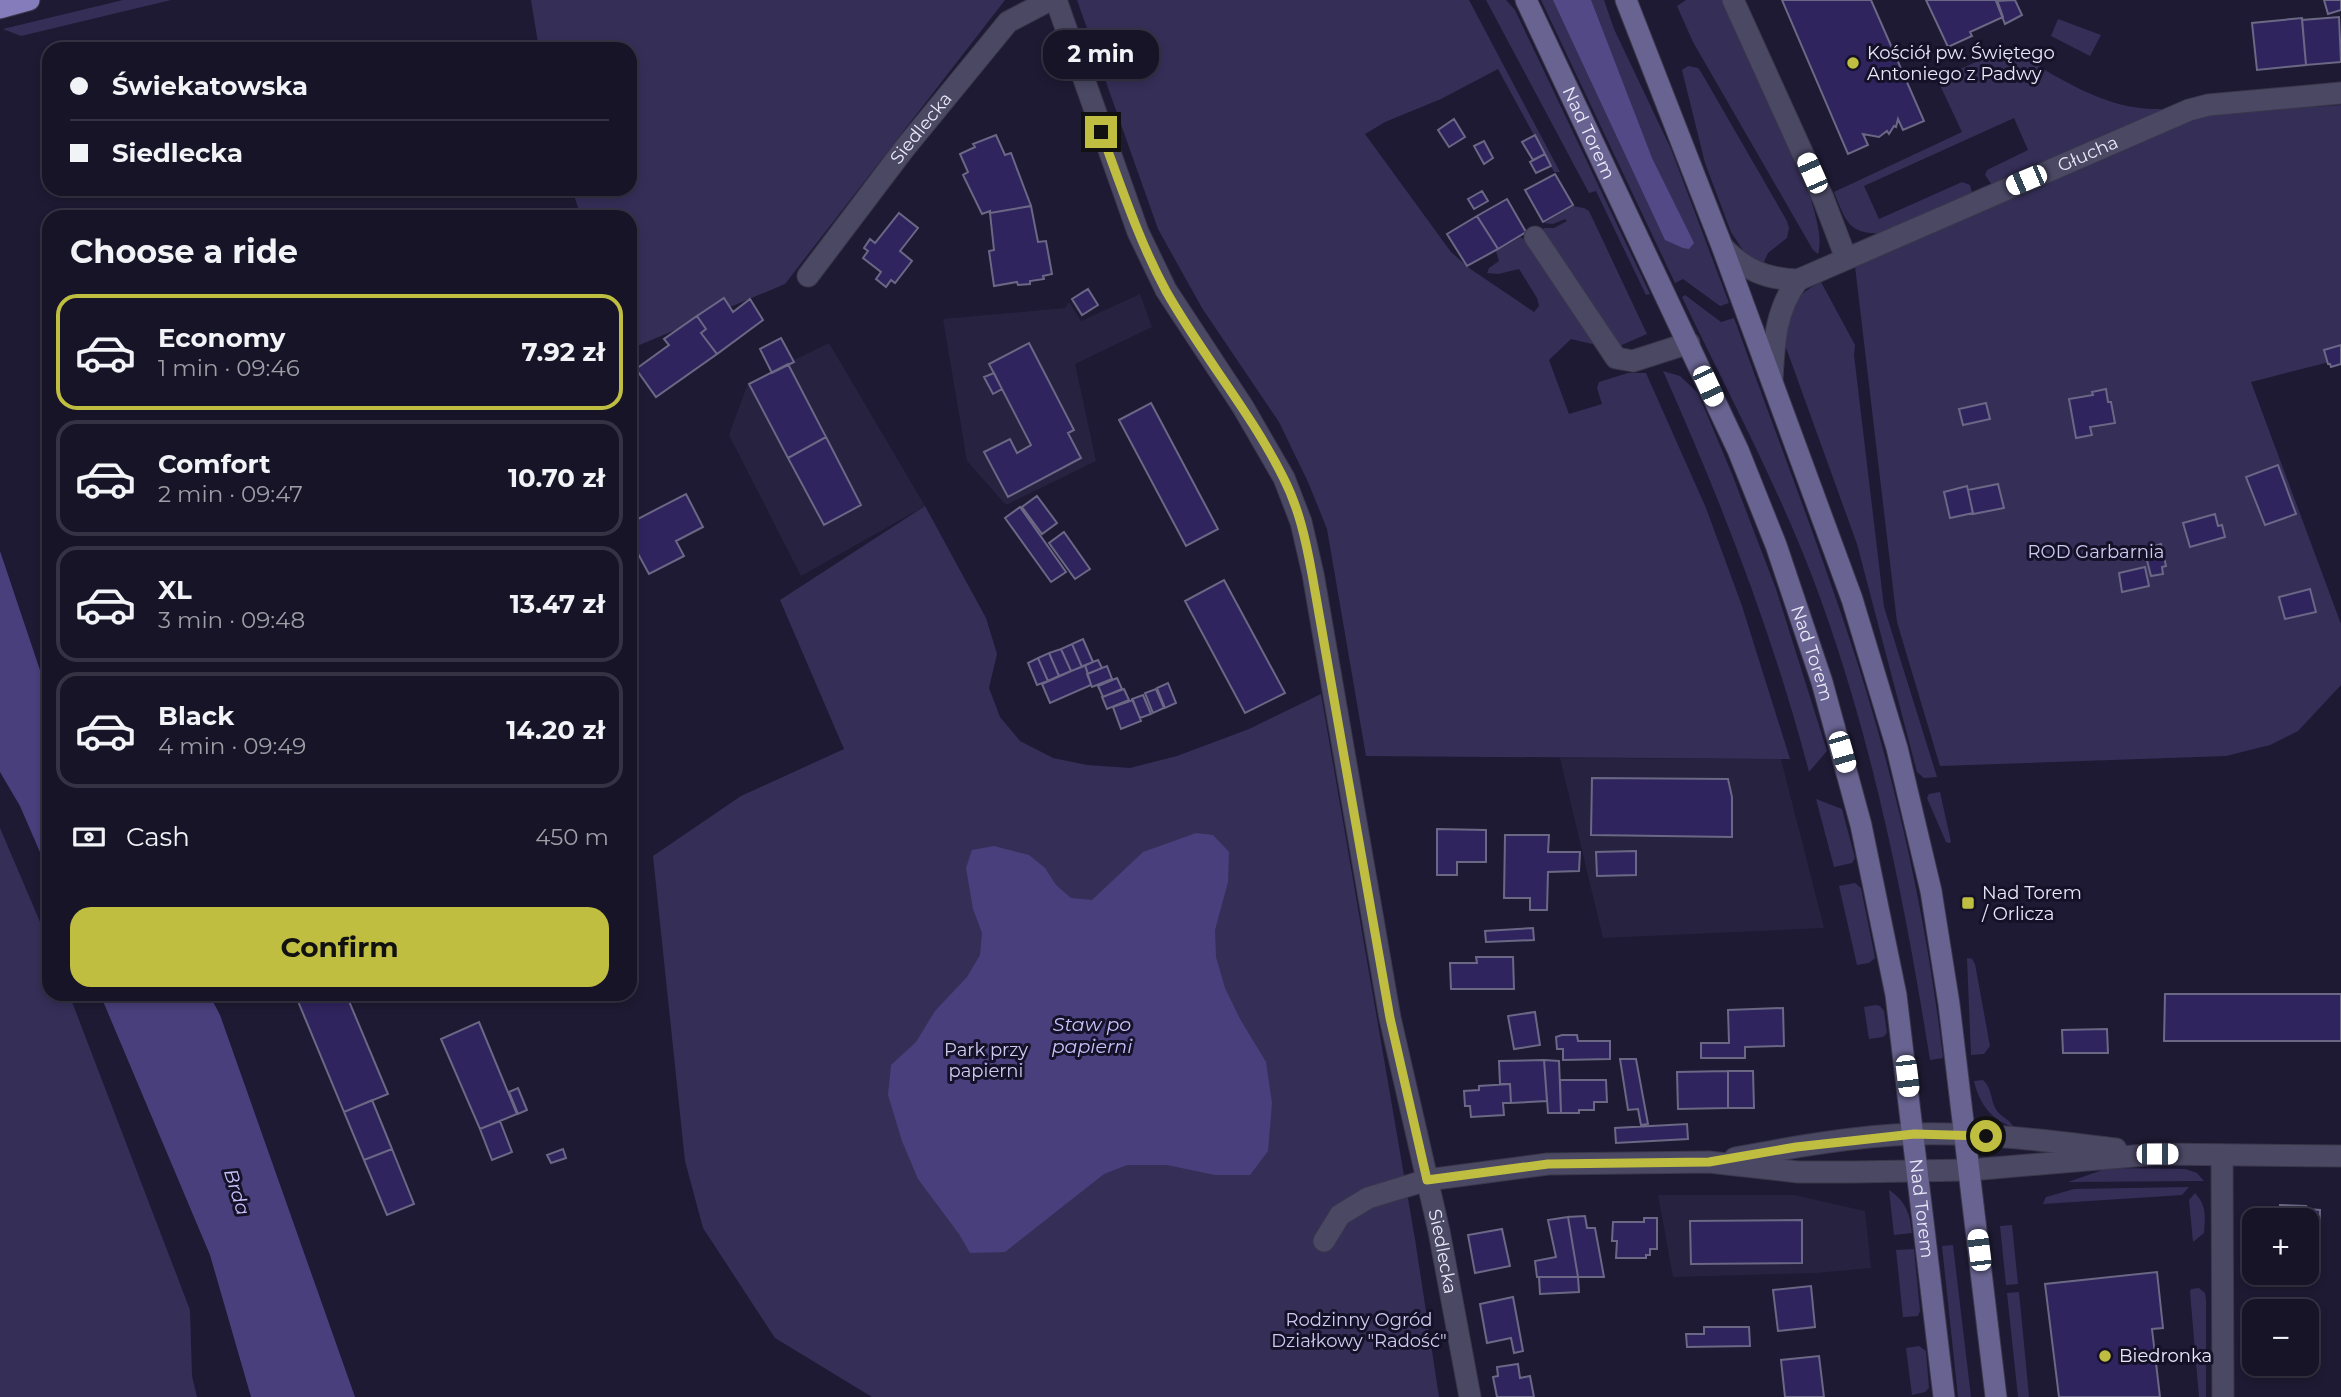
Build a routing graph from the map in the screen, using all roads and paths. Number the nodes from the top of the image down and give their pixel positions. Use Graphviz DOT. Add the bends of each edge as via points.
graph roads {
  1 [pos="29,0"];
  2 [pos="1050,0"];
  3 [pos="1056,0"];
  4 [pos="1526,0"];
  5 [pos="1626,0"];
  6 [pos="1733,0"];
  7 [pos="0,8"];
  8 [pos="2341,93"];
  9 [pos="1535,237"];
  10 [pos="1722,246"];
  11 [pos="1846,258"];
  12 [pos="808,276"];
  13 [pos="1798,280"];
  14 [pos="1689,343"];
  15 [pos="1772,380"];
  16 [pos="1914,1134"];
  17 [pos="1965,1134"];
  18 [pos="2157,1154"];
  19 [pos="2222,1155"];
  20 [pos="2341,1156"];
  21 [pos="1709,1162"];
  22 [pos="1970,1170"];
  23 [pos="1918,1171"];
  24 [pos="1427,1180"];
  25 [pos="1324,1241"];
  26 [pos="1470,1397"];
  27 [pos="1944,1397"];
  28 [pos="1996,1397"];
  29 [pos="2223,1397"];
  1 -- 7 [label="main road"];
  2 -- 12 [label="street, Siedlecka" via="1008,22"];
  3 -- 24 [label="street, Siedlecka" via="1138,232 1166,290 1284,478 1301,522 1390,1018"];
  4 -- 14 [label="main road, Nad Torem"];
  5 -- 10 [label="main road"];
  6 -- 11 [label="street"];
  8 -- 11 [label="street, Głucha" via="2189,110"];
  9 -- 14 [label="street" via="1616,358 1633,361"];
  10 -- 13 [label="street" via="1751,271"];
  10 -- 15 [label="main road"];
  11 -- 13 [label="street, Głucha"];
  13 -- 15 [label="street" via="1781,309"];
  14 -- 16 [label="main road, Nad Torem" via="1776,545 1838,739 1889,957"];
  15 -- 17 [label="main road" via="1852,599 1898,748 1933,899"];
  16 -- 17 [label="street"];
  16 -- 21 [label="street"];
  16 -- 23 [label="main road, Nad Torem"];
  17 -- 18 [label="street"];
  17 -- 22 [label="main road"];
  18 -- 19 [label="street"];
  18 -- 22 [label="street"];
  19 -- 20 [label="street"];
  19 -- 29 [label="street"];
  21 -- 23 [label="street" via="1798,1172"];
  21 -- 24 [label="street" via="1548,1164"];
  22 -- 23 [label="street"];
  22 -- 28 [label="main road"];
  23 -- 27 [label="main road, Nad Torem"];
  24 -- 25 [label="street" via="1368,1198 1340,1215"];
  24 -- 26 [label="street, Siedlecka"];
}
